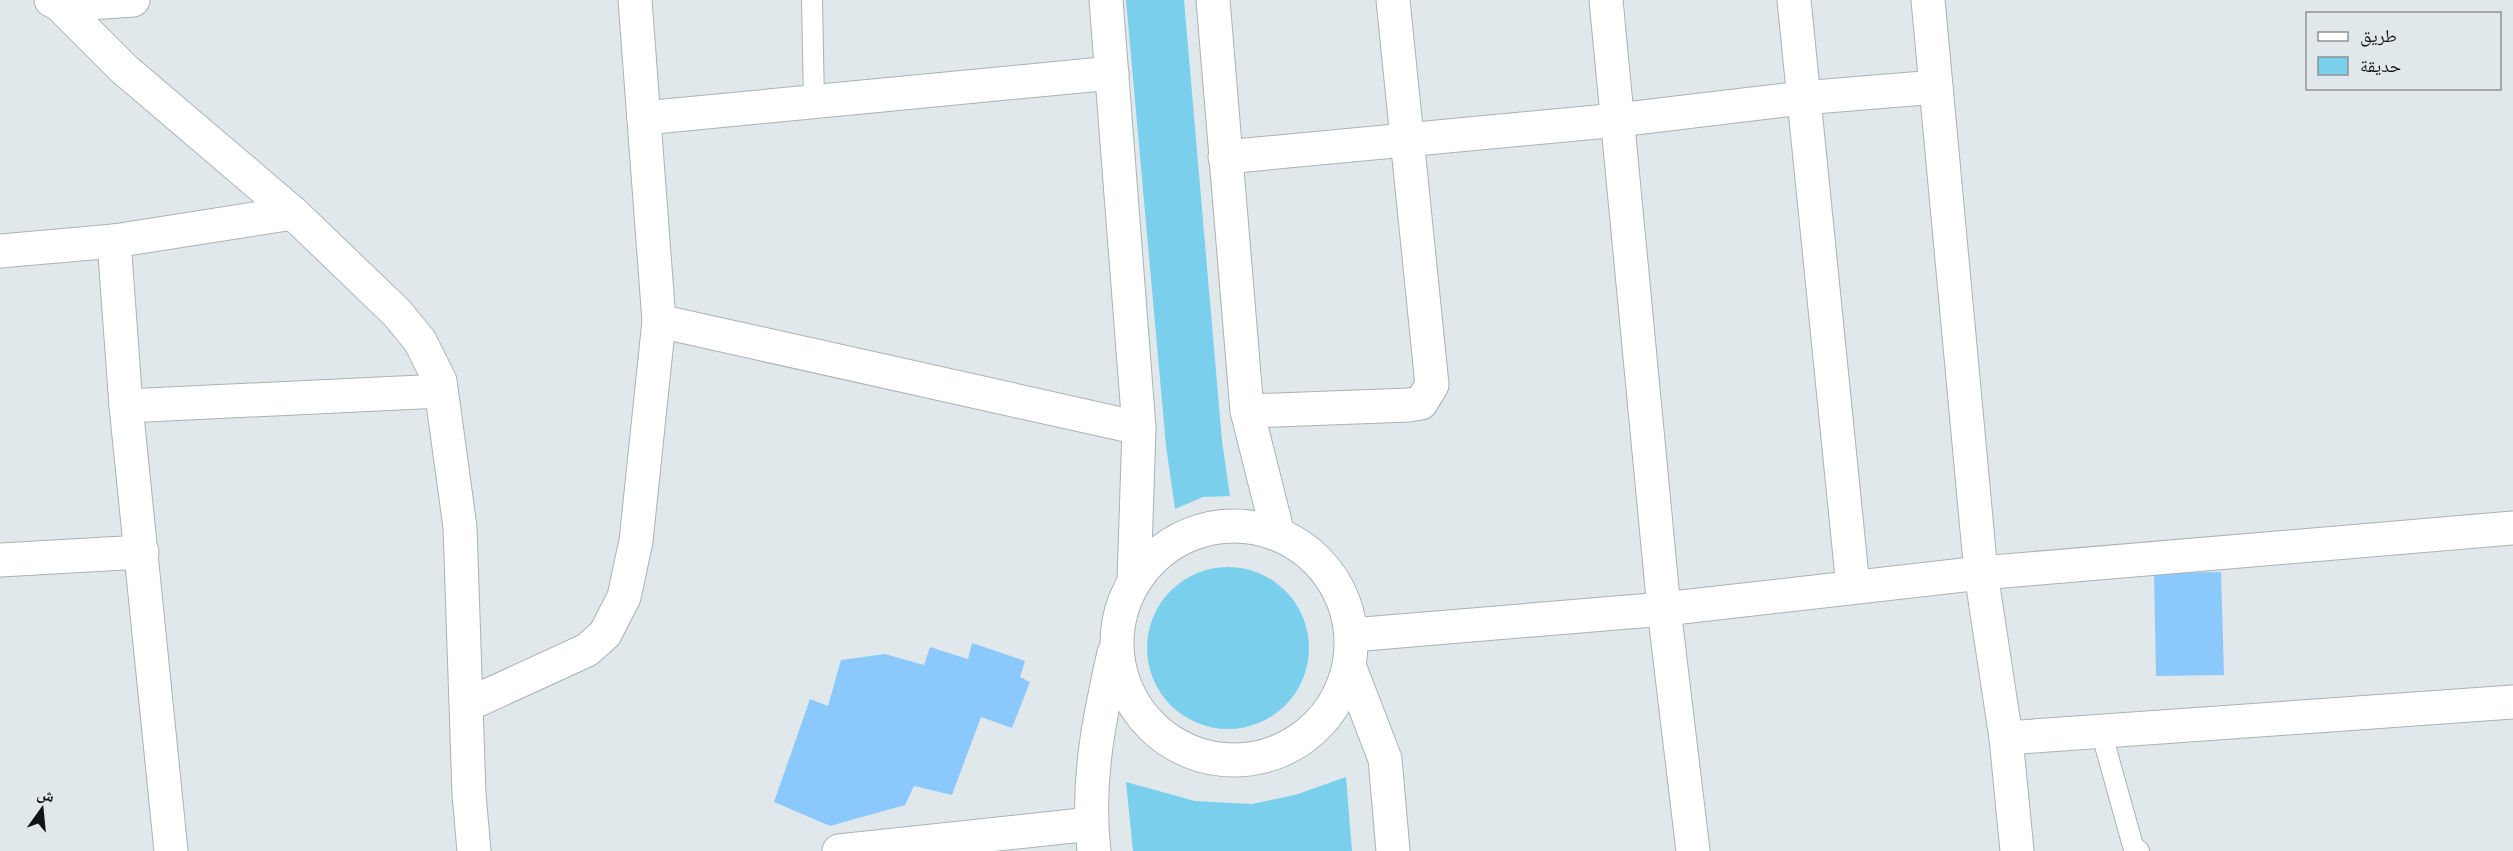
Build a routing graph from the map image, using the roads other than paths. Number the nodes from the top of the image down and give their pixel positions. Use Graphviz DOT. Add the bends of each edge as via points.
graph roads {
  1 [pos="133,0"];
  2 [pos="635,0"];
  3 [pos="812,0"];
  4 [pos="1106,0"];
  5 [pos="1213,0"];
  6 [pos="1393,0"];
  7 [pos="1606,0"];
  8 [pos="1794,0"];
  9 [pos="1928,0"];
  10 [pos="55,3"];
  11 [pos="1112,73"];
  12 [pos="1936,87"];
  13 [pos="1802,98"];
  14 [pos="814,102"];
  15 [pos="644,118"];
  16 [pos="1618,120"];
  17 [pos="1408,141"];
  18 [pos="1226,157"];
  19 [pos="293,213"];
  20 [pos="114,241"];
  21 [pos="0,251"];
  22 [pos="659,321"];
  23 [pos="441,391"];
  24 [pos="126,406"];
  25 [pos="1247,411"];
  26 [pos="1139,428"];
  27 [pos="2513,528"];
  28 [pos="1278,534"];
  29 [pos="142,552"];
  30 [pos="0,560"];
  31 [pos="1981,573"];
  32 [pos="1134,581"];
  33 [pos="1852,587"];
  34 [pos="1664,609"];
  35 [pos="1352,635"];
  36 [pos="1116,642"];
  37 [pos="1350,668"];
  38 [pos="2513,702"];
  39 [pos="467,705"];
  40 [pos="2101,731"];
  41 [pos="2006,738"];
  42 [pos="1093,838"];
  43 [pos="171,851"];
  44 [pos="474,851"];
  45 [pos="839,851"];
  46 [pos="1393,851"];
  47 [pos="1693,851"];
  48 [pos="2017,851"];
  49 [pos="2139,851"];
  1 -- 10 [label="street"];
  2 -- 15 [label="street"];
  3 -- 14 [label="lane"];
  4 -- 11 [label="street"];
  5 -- 18 [label="street"];
  6 -- 17 [label="street"];
  7 -- 16 [label="street"];
  8 -- 13 [label="street"];
  9 -- 12 [label="street"];
  10 -- 19 [label="street" via="124,69"];
  11 -- 14 [label="street"];
  11 -- 26 [label="street"];
  12 -- 13 [label="street"];
  12 -- 31 [label="street"];
  13 -- 16 [label="street"];
  13 -- 33 [label="street"];
  14 -- 15 [label="street"];
  15 -- 22 [label="street"];
  16 -- 17 [label="street"];
  16 -- 34 [label="street"];
  17 -- 18 [label="street"];
  17 -- 25 [label="street" via="1432,385 1428,395 1421,403 1408,405"];
  18 -- 25 [label="street"];
  19 -- 20 [label="street"];
  19 -- 23 [label="street" via="397,313 420,341"];
  20 -- 21 [label="street"];
  20 -- 24 [label="street"];
  22 -- 26 [label="street"];
  22 -- 39 [label="street" via="636,541 624,597 614,620 587,650"];
  23 -- 24 [label="street"];
  23 -- 39 [label="street" via="460,526"];
  24 -- 29 [label="street"];
  25 -- 28 [label="street"];
  26 -- 32 [label="street"];
  27 -- 31 [label="street"];
  28 -- 32 [label="street" via="1246,526 1213,528 1182,537 1155,556"];
  28 -- 35 [label="street" via="1307,551 1329,574 1345,603"];
  29 -- 30 [label="street"];
  29 -- 43 [label="street"];
  31 -- 33 [label="street"];
  31 -- 41 [label="street"];
  32 -- 36 [label="street" via="1120,610"];
  33 -- 34 [label="street"];
  34 -- 35 [label="street"];
  34 -- 47 [label="street"];
  35 -- 37 [label="street"];
  36 -- 37 [label="street" via="1121,680 1139,714 1167,740 1202,757 1240,761 1277,753 1310,733 1329,711"];
  36 -- 42 [label="street" via="1096,733"];
  37 -- 46 [label="street" via="1385,759"];
  38 -- 40 [label="street"];
  39 -- 44 [label="street"];
  40 -- 41 [label="street"];
  40 -- 49 [label="lane" via="2133,846"];
  41 -- 48 [label="street"];
  42 -- 45 [label="street"];
}
